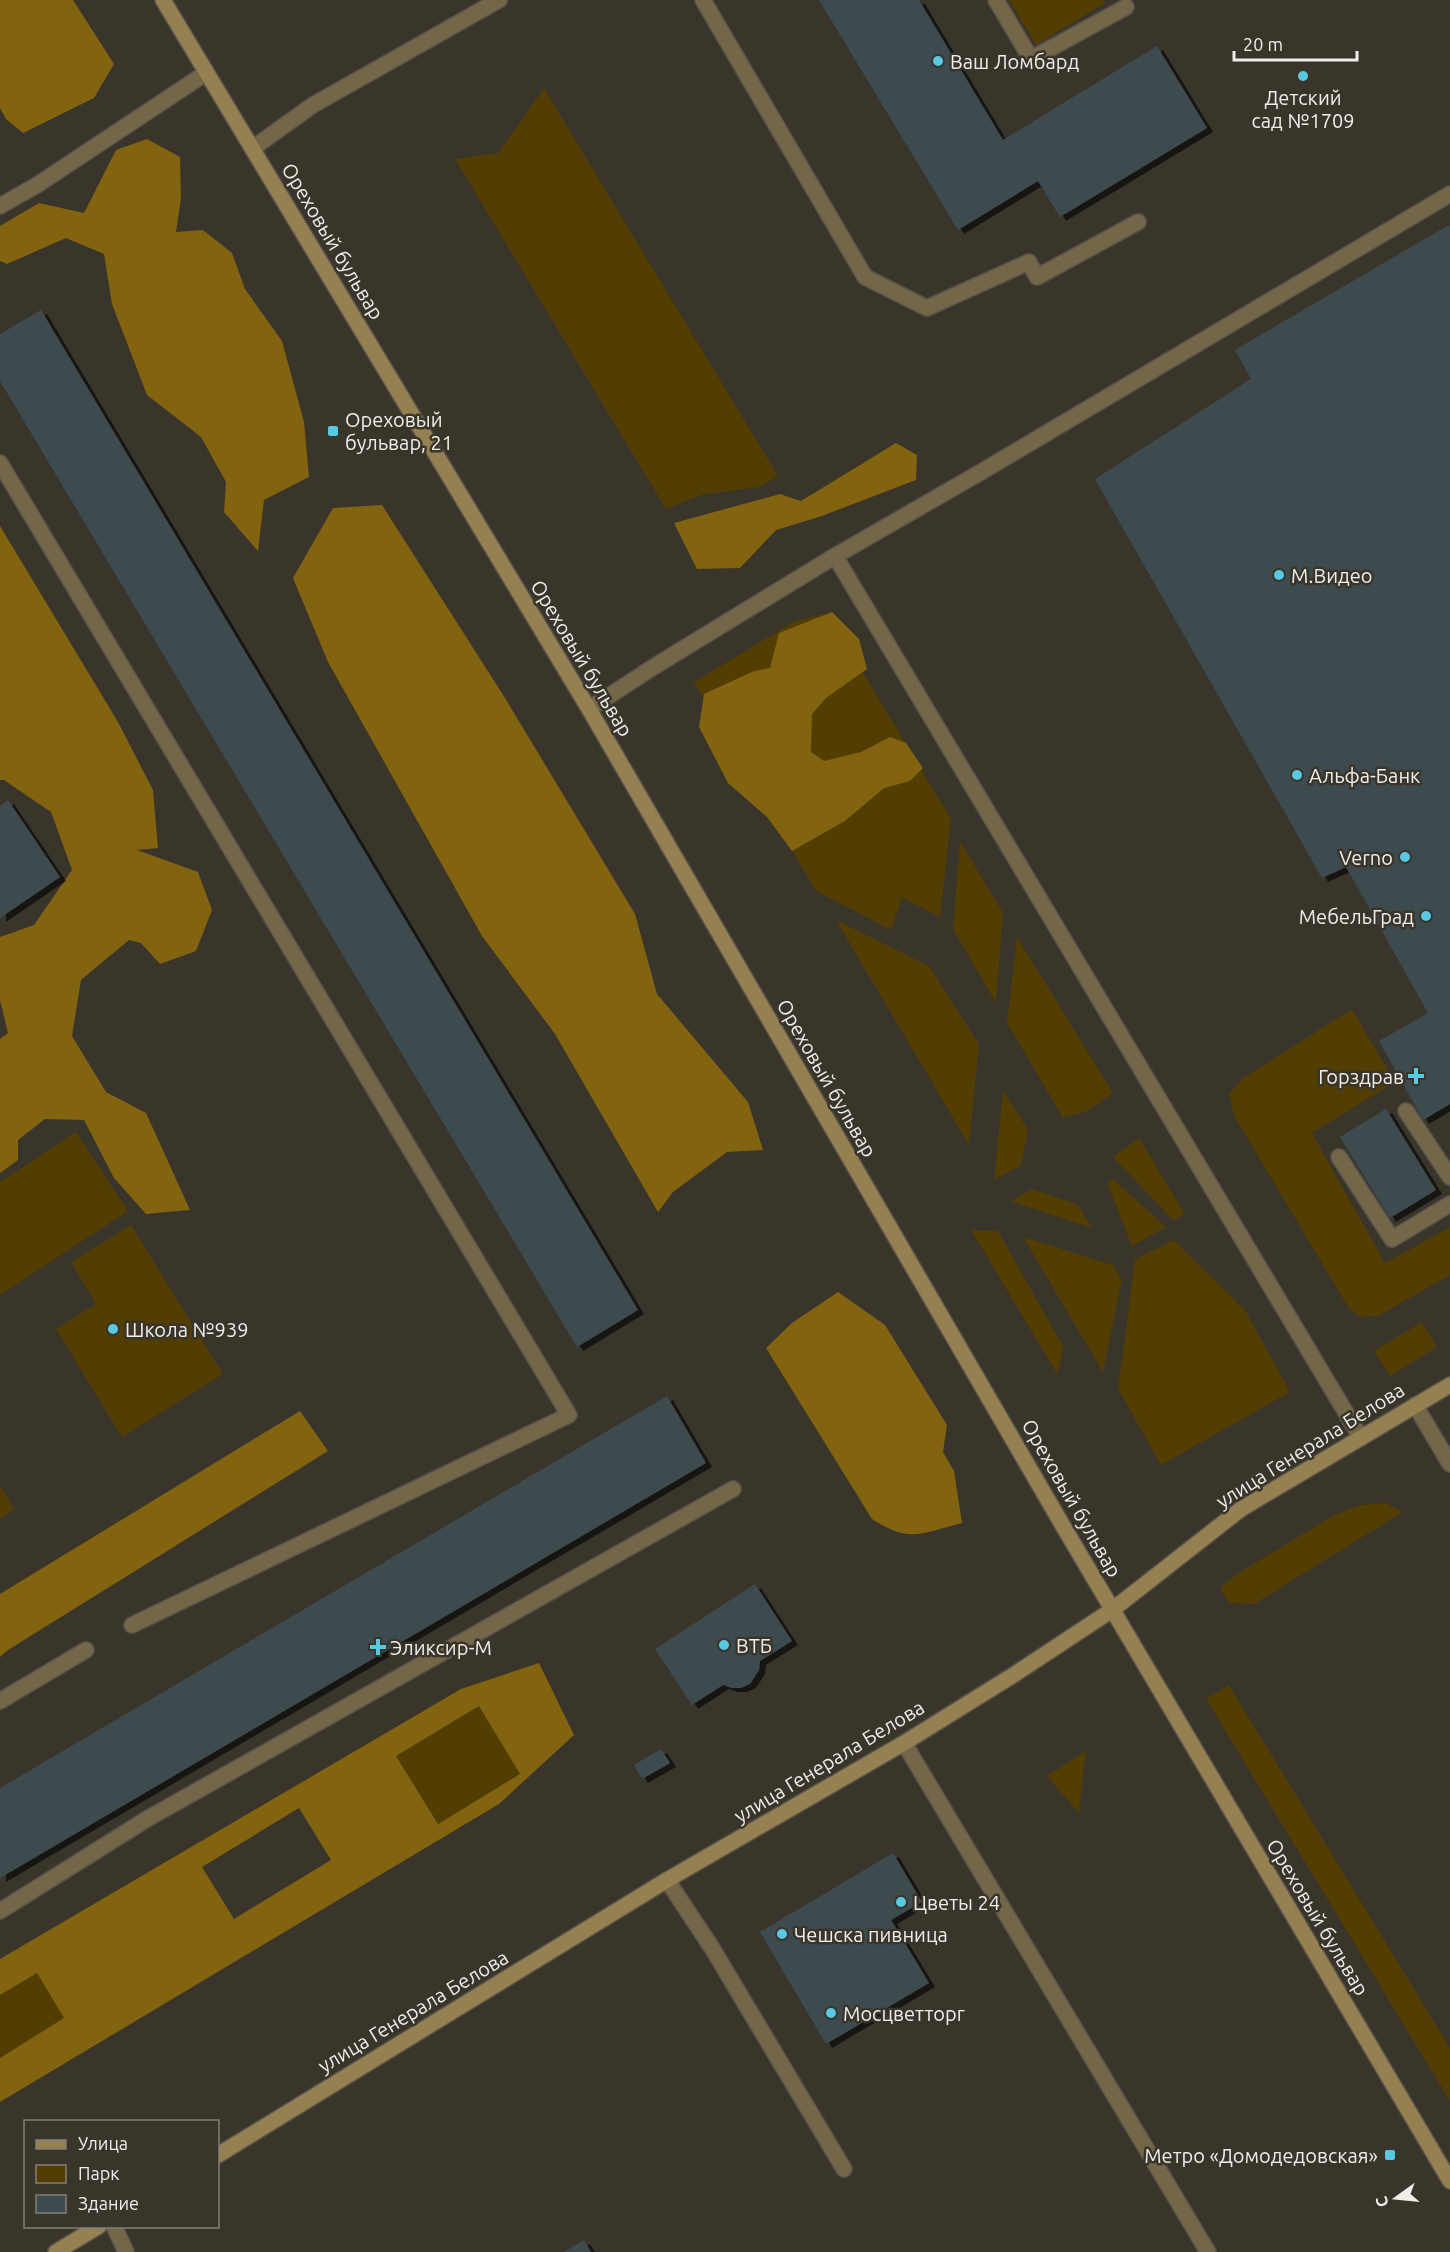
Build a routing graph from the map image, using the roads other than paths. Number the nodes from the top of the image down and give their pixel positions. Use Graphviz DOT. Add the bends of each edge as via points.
graph roads {
  1 [pos="163,0"];
  2 [pos="499,0"];
  3 [pos="703,0"];
  4 [pos="996,0"];
  5 [pos="1126,7"];
  6 [pos="206,72"];
  7 [pos="253,148"];
  8 [pos="1450,194"];
  9 [pos="0,206"];
  10 [pos="1138,222"];
  11 [pos="0,463"];
  12 [pos="835,556"];
  13 [pos="589,709"];
  14 [pos="1406,1111"];
  15 [pos="1339,1157"];
  16 [pos="1449,1172"];
  17 [pos="1450,1204"];
  18 [pos="1450,1385"];
  19 [pos="1415,1405"];
  20 [pos="1361,1438"];
  21 [pos="1450,1464"];
  22 [pos="734,1489"];
  23 [pos="1112,1610"];
  24 [pos="132,1625"];
  25 [pos="86,1650"];
  26 [pos="0,1701"];
  27 [pos="904,1743"];
  28 [pos="668,1880"];
  29 [pos="0,1911"];
  30 [pos="219,2154"];
  31 [pos="844,2169"];
  32 [pos="1450,2181"];
  33 [pos="96,2228"];
  34 [pos="115,2228"];
  35 [pos="56,2252"];
  36 [pos="126,2252"];
  37 [pos="1208,2252"];
  1 -- 6 [label="main road, Ореховый бульвар"];
  2 -- 7 [label="lane" via="313,105"];
  3 -- 10 [label="lane" via="865,277 927,308 1029,262 1037,277"];
  4 -- 5 [label="lane" via="1031,59"];
  6 -- 7 [label="main road, Ореховый бульвар"];
  6 -- 9 [label="lane"];
  7 -- 13 [label="main road, Ореховый бульвар"];
  8 -- 12 [label="lane"];
  11 -- 24 [label="lane" via="569,1415"];
  12 -- 13 [label="lane"];
  12 -- 20 [label="lane"];
  13 -- 23 [label="main road, Ореховый бульвар"];
  14 -- 16 [label="lane"];
  15 -- 17 [label="lane" via="1392,1239"];
  18 -- 19 [label="main road, улица Генерала Белова"];
  19 -- 20 [label="main road, улица Генерала Белова"];
  19 -- 21 [label="lane"];
  20 -- 23 [label="main road, улица Генерала Белова" via="1241,1509"];
  22 -- 29 [label="lane" via="147,1819"];
  23 -- 27 [label="main road, улица Генерала Белова"];
  23 -- 32 [label="main road, Ореховый бульвар"];
  25 -- 26 [label="lane"];
  27 -- 28 [label="main road, улица Генерала Белова"];
  27 -- 37 [label="lane"];
  28 -- 30 [label="main road, улица Генерала Белова"];
  28 -- 31 [label="lane"];
  33 -- 35 [label="main road"];
  34 -- 36 [label="lane"];
}
